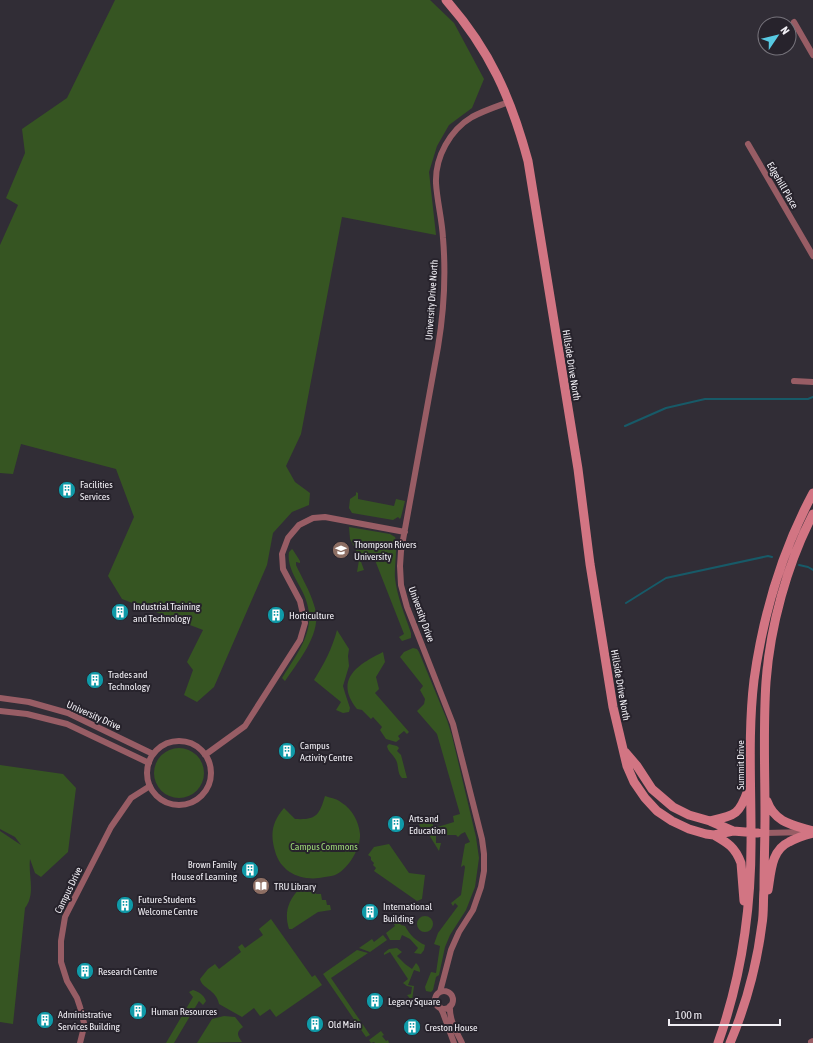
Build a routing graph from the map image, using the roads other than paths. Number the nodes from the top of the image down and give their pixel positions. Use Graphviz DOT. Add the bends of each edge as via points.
graph roads {
  1 [pos="446,0"];
  2 [pos="797,27"];
  3 [pos="813,55"];
  4 [pos="489,58"];
  5 [pos="506,103"];
  6 [pos="522,140"];
  7 [pos="748,144"];
  8 [pos="813,256"];
  9 [pos="794,381"];
  10 [pos="813,382"];
  11 [pos="813,493"];
  12 [pos="813,514"];
  13 [pos="405,532"];
  14 [pos="0,698"];
  15 [pos="0,711"];
  16 [pos="624,752"];
  17 [pos="153,754"];
  18 [pos="205,755"];
  19 [pos="148,763"];
  20 [pos="750,783"];
  21 [pos="150,786"];
  22 [pos="765,796"];
  23 [pos="710,821"];
  24 [pos="733,830"];
  25 [pos="751,832"];
  26 [pos="813,832"];
  27 [pos="765,833"];
  28 [pos="714,835"];
  29 [pos="746,916"];
  30 [pos="762,923"];
  31 [pos="444,976"];
  32 [pos="448,991"];
  33 [pos="440,992"];
  34 [pos="450,1006"];
  35 [pos="440,1007"];
  36 [pos="80,1043"];
  37 [pos="454,1043"];
  38 [pos="462,1043"];
  39 [pos="718,1043"];
  40 [pos="730,1043"];
  1 -- 4 [label="main road, Hillside Drive North"];
  2 -- 3 [label="street"];
  4 -- 5 [label="street" via="492,72"];
  4 -- 6 [label="main road, Hillside Drive North" via="508,96"];
  5 -- 6 [label="street"];
  5 -- 13 [label="street, University Drive North" via="473,116 461,125 447,141 439,161 436,183 442,219 444,261 442,320"];
  6 -- 16 [label="main road, Hillside Drive North" via="531,178 548,282 613,707"];
  7 -- 8 [label="street, Edgehill Place"];
  9 -- 10 [label="street"];
  11 -- 20 [label="main road, Summit Drive" via="783,558 772,590 762,635 754,681"];
  12 -- 22 [label="main road" via="792,562 772,638 766,682"];
  13 -- 18 [label="street" via="325,517 313,518 299,525 288,538 282,554 283,569 300,601 305,623 300,640 245,726"];
  13 -- 31 [label="street, University Drive" via="400,566 401,584 407,607 453,724 484,854 481,887 473,910 451,950"];
  14 -- 17 [label="street, University Drive" via="29,702 68,713"];
  15 -- 19 [label="street, University Drive" via="27,714 67,724"];
  16 -- 23 [label="main road, Hillside Drive North" via="665,802 689,815"];
  16 -- 28 [label="main road, Hillside Drive North" via="634,782 654,808 680,826"];
  17 -- 18 [label="street" via="160,746 180,741 190,743"];
  17 -- 19 [label="street"];
  18 -- 21 [label="street" via="209,764 208,784 204,793 196,799 187,803 169,803 161,799"];
  19 -- 21 [label="street" via="147,775"];
  20 -- 23 [label="main road" via="742,805 736,812"];
  20 -- 25 [label="main road, Summit Drive"];
  21 -- 36 [label="street, Campus Drive" via="131,798 111,827 65,917 61,962 67,981 77,998 84,1022"];
  22 -- 26 [label="main road" via="769,808 777,817"];
  22 -- 27 [label="main road"];
  23 -- 24 [label="main road, Hillside Drive North"];
  24 -- 25 [label="main road, Hillside Drive North"];
  24 -- 28 [label="main road, Hillside Drive North"];
  25 -- 27 [label="main road, Hillside Drive North"];
  25 -- 29 [label="main road, Summit Drive" via="750,883"];
  26 -- 27 [label="street"];
  26 -- 30 [label="main road" via="787,842 773,860"];
  27 -- 30 [label="main road"];
  28 -- 29 [label="main road" via="733,848 739,857"];
  29 -- 39 [label="main road, Summit Drive" via="728,1015"];
  30 -- 40 [label="main road" via="752,977 740,1020"];
  31 -- 32 [label="street, University Drive"];
  31 -- 33 [label="street, University Drive"];
  32 -- 33 [label="street"];
  32 -- 34 [label="street" via="453,998"];
  33 -- 35 [label="street" via="435,998"];
  34 -- 35 [label="street"];
  34 -- 38 [label="street" via="451,1020"];
  35 -- 37 [label="street"];
}
